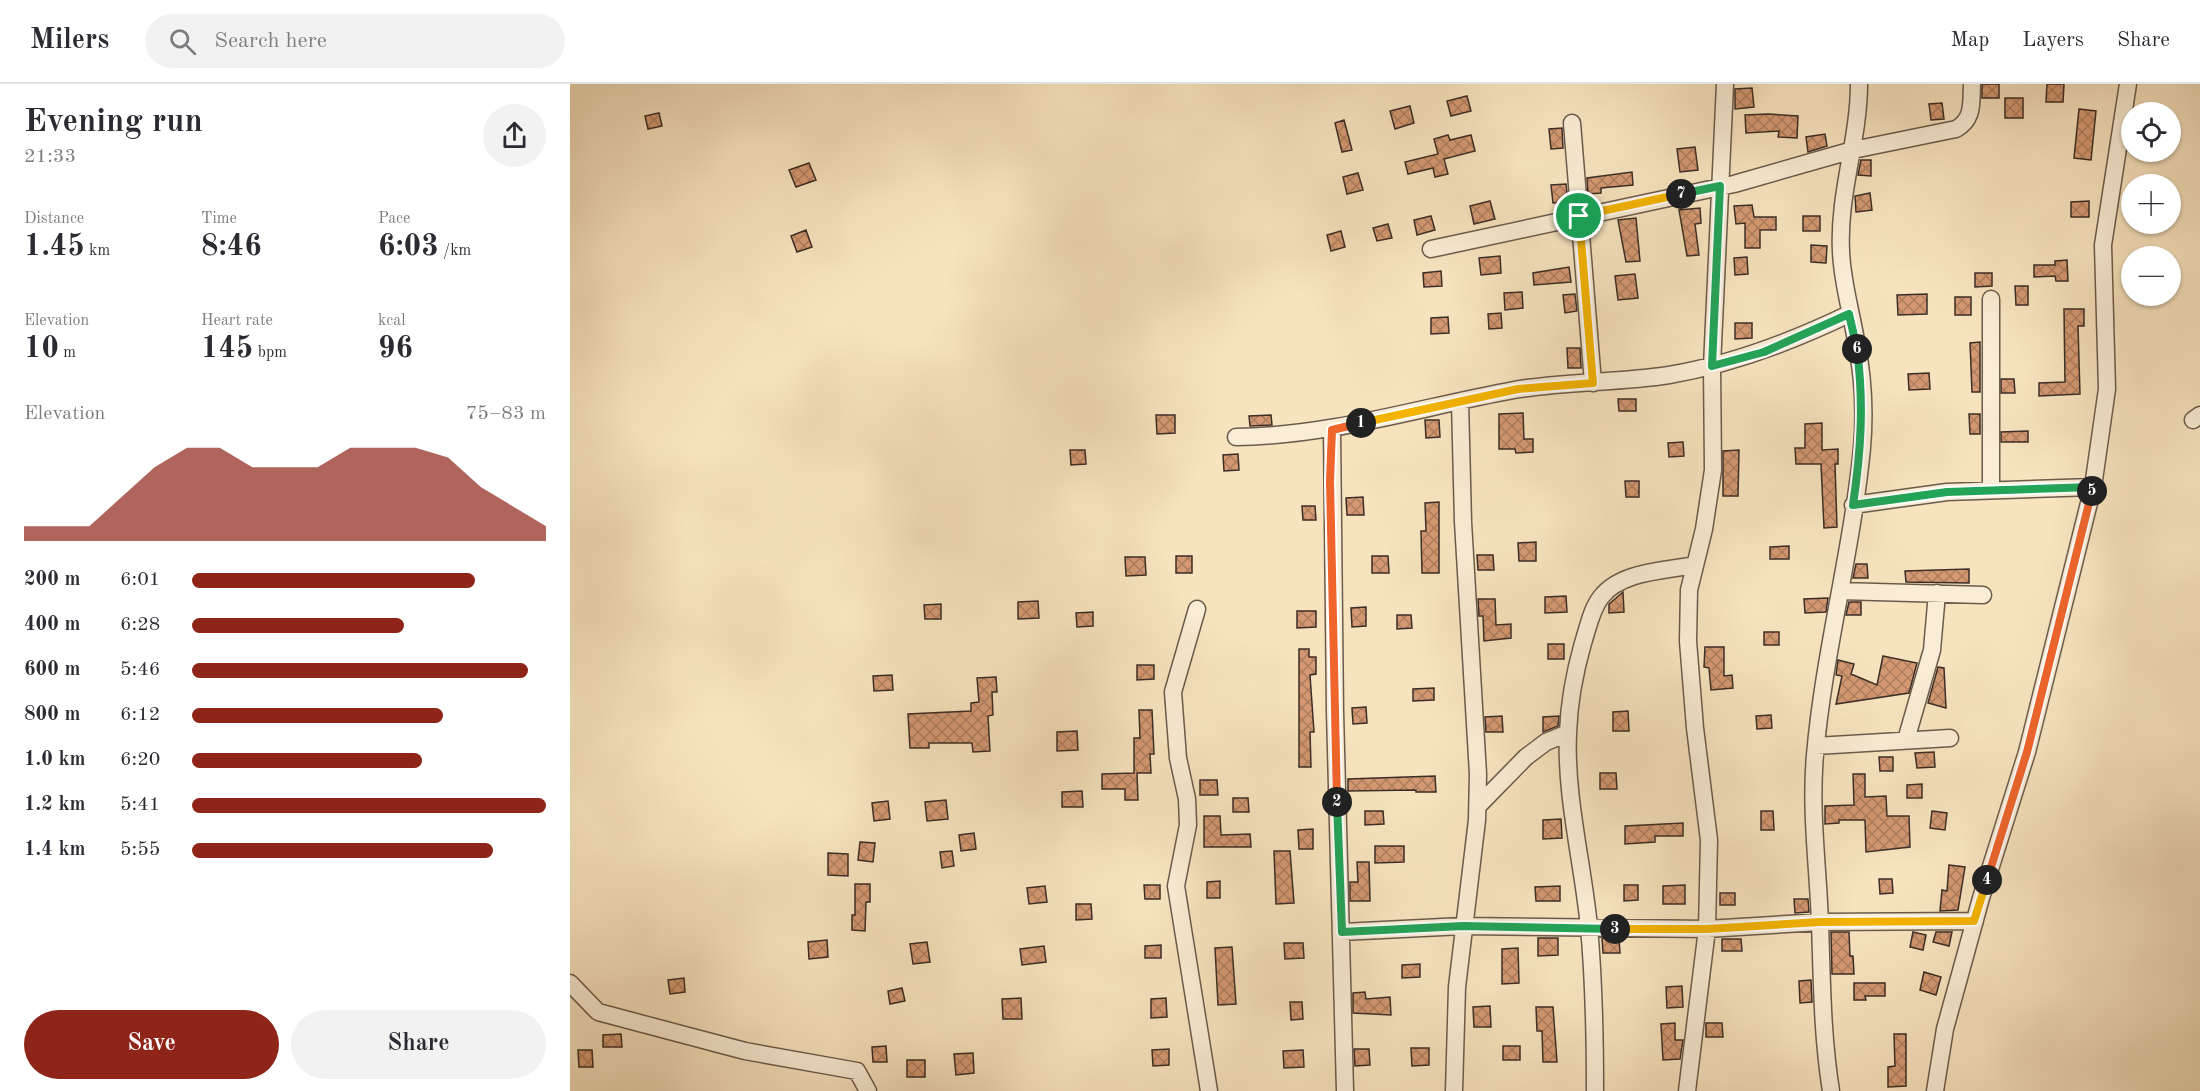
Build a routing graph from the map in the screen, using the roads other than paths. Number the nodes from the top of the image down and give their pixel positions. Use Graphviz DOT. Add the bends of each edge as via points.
graph roads {
  1 [pos="1725,84"];
  2 [pos="1859,84"];
  3 [pos="1972,84"];
  4 [pos="2128,84"];
  5 [pos="1572,123"];
  6 [pos="1853,150"];
  7 [pos="1720,186"];
  8 [pos="1579,216"];
  9 [pos="1431,249"];
  10 [pos="1991,299"];
  11 [pos="1849,314"];
  12 [pos="1712,366"];
  13 [pos="1593,383"];
  14 [pos="1460,401"];
  15 [pos="1332,430"];
  16 [pos="1236,437"];
  17 [pos="2093,487"];
  18 [pos="1991,490"];
  19 [pos="1853,505"];
  20 [pos="1694,565"];
  21 [pos="1840,591"];
  22 [pos="1937,593"];
  23 [pos="1983,595"];
  24 [pos="1197,609"];
  25 [pos="1568,733"];
  26 [pos="1950,738"];
  27 [pos="1906,740"];
  28 [pos="1816,746"];
  29 [pos="1478,806"];
  30 [pos="1974,921"];
  31 [pos="1820,922"];
  32 [pos="1463,926"];
  33 [pos="1589,929"];
  34 [pos="1707,929"];
  35 [pos="1342,932"];
  36 [pos="570,983"];
  37 [pos="868,1091"];
  38 [pos="1209,1091"];
  39 [pos="1345,1091"];
  40 [pos="1454,1091"];
  41 [pos="1595,1091"];
  42 [pos="1687,1091"];
  43 [pos="1831,1091"];
  44 [pos="1935,1091"];
  1 -- 7 [label="street"];
  2 -- 6 [label="street"];
  3 -- 6 [label="street" via="1971,112 1961,126"];
  4 -- 17 [label="street" via="2103,245 2107,389"];
  5 -- 8 [label="street"];
  6 -- 7 [label="street"];
  6 -- 11 [label="street" via="1843,198 1840,249"];
  7 -- 8 [label="street"];
  7 -- 12 [label="street"];
  8 -- 9 [label="street"];
  8 -- 13 [label="street"];
  10 -- 18 [label="street"];
  11 -- 12 [label="street" via="1764,352"];
  11 -- 19 [label="street" via="1862,392 1862,446"];
  12 -- 13 [label="street"];
  12 -- 20 [label="street" via="1713,470"];
  13 -- 14 [label="street" via="1518,389"];
  14 -- 15 [label="street"];
  14 -- 29 [label="street"];
  15 -- 16 [label="street" via="1281,437"];
  15 -- 35 [label="street"];
  17 -- 18 [label="street"];
  17 -- 30 [label="street" via="2027,752"];
  18 -- 19 [label="street"];
  19 -- 21 [label="street"];
  20 -- 25 [label="street" via="1632,577 1601,597 1580,655"];
  20 -- 34 [label="street" via="1689,590 1688,641 1709,840"];
  21 -- 22 [label="street"];
  21 -- 28 [label="street"];
  22 -- 23 [label="street"];
  22 -- 27 [label="street" via="1932,650"];
  24 -- 38 [label="street" via="1173,692 1188,825 1176,886"];
  25 -- 29 [label="street" via="1545,741"];
  25 -- 33 [label="street"];
  26 -- 27 [label="street"];
  27 -- 28 [label="street"];
  28 -- 31 [label="street" via="1814,824"];
  29 -- 32 [label="street"];
  30 -- 31 [label="street"];
  30 -- 44 [label="street" via="1945,1029"];
  31 -- 34 [label="street"];
  31 -- 43 [label="street" via="1823,1041"];
  32 -- 33 [label="street"];
  32 -- 35 [label="street"];
  32 -- 40 [label="street"];
  33 -- 34 [label="street"];
  33 -- 41 [label="street"];
  34 -- 42 [label="street"];
  35 -- 39 [label="street"];
  36 -- 37 [label="street" via="598,1012 746,1051 856,1071"];
}
